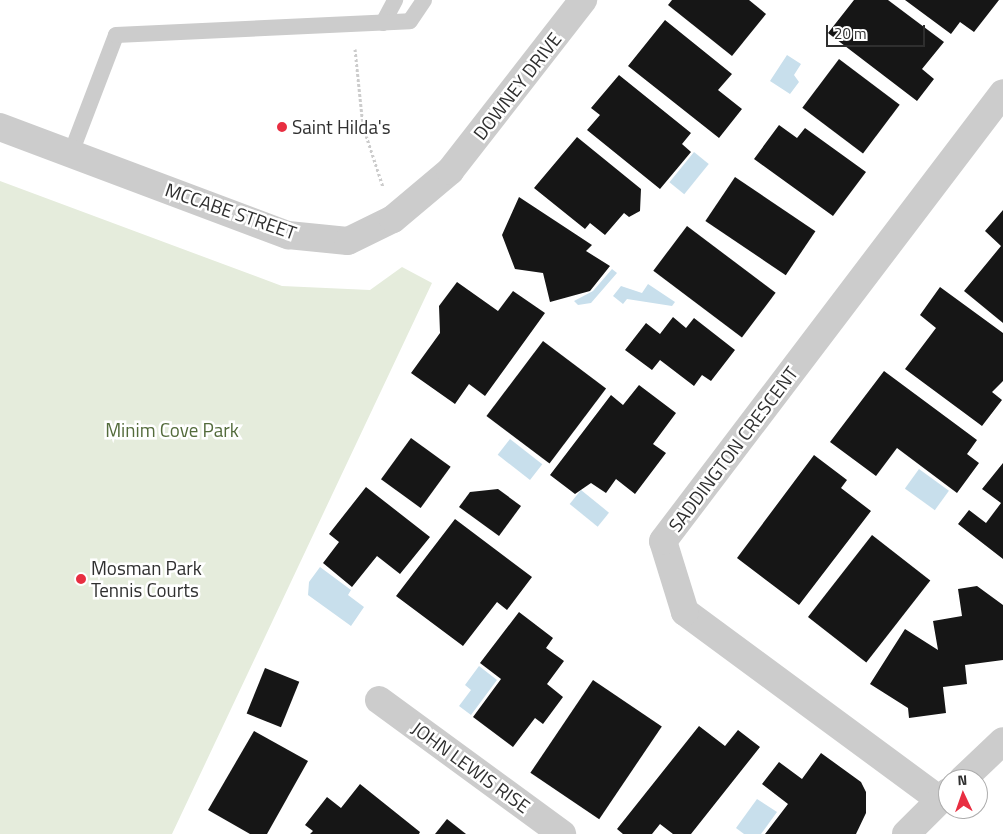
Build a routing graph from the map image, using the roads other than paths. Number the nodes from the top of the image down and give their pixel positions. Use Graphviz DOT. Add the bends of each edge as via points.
graph roads {
  1 [pos="395,0"];
  2 [pos="424,0"];
  3 [pos="584,0"];
  4 [pos="383,23"];
  5 [pos="1003,93"];
  6 [pos="0,127"];
  7 [pos="71,153"];
  8 [pos="450,171"];
  9 [pos="379,700"];
  10 [pos="1003,742"];
  11 [pos="973,769"];
  12 [pos="938,792"];
  13 [pos="938,802"];
  14 [pos="562,834"];
  15 [pos="906,834"];
  1 -- 4 [label="lane"];
  2 -- 4 [label="lane" via="410,21"];
  3 -- 8 [label="street, DOWNEY DRIVE"];
  4 -- 7 [label="lane" via="116,35"];
  5 -- 12 [label="street, SADDINGTON CRESCENT" via="663,541 685,612"];
  6 -- 7 [label="street, MCCABE STREET"];
  7 -- 8 [label="street, MCCABE STREET" via="288,234 348,241 393,219"];
  9 -- 14 [label="street, JOHN LEWIS RISE"];
  10 -- 11 [label="street"];
  13 -- 15 [label="street"];
}
